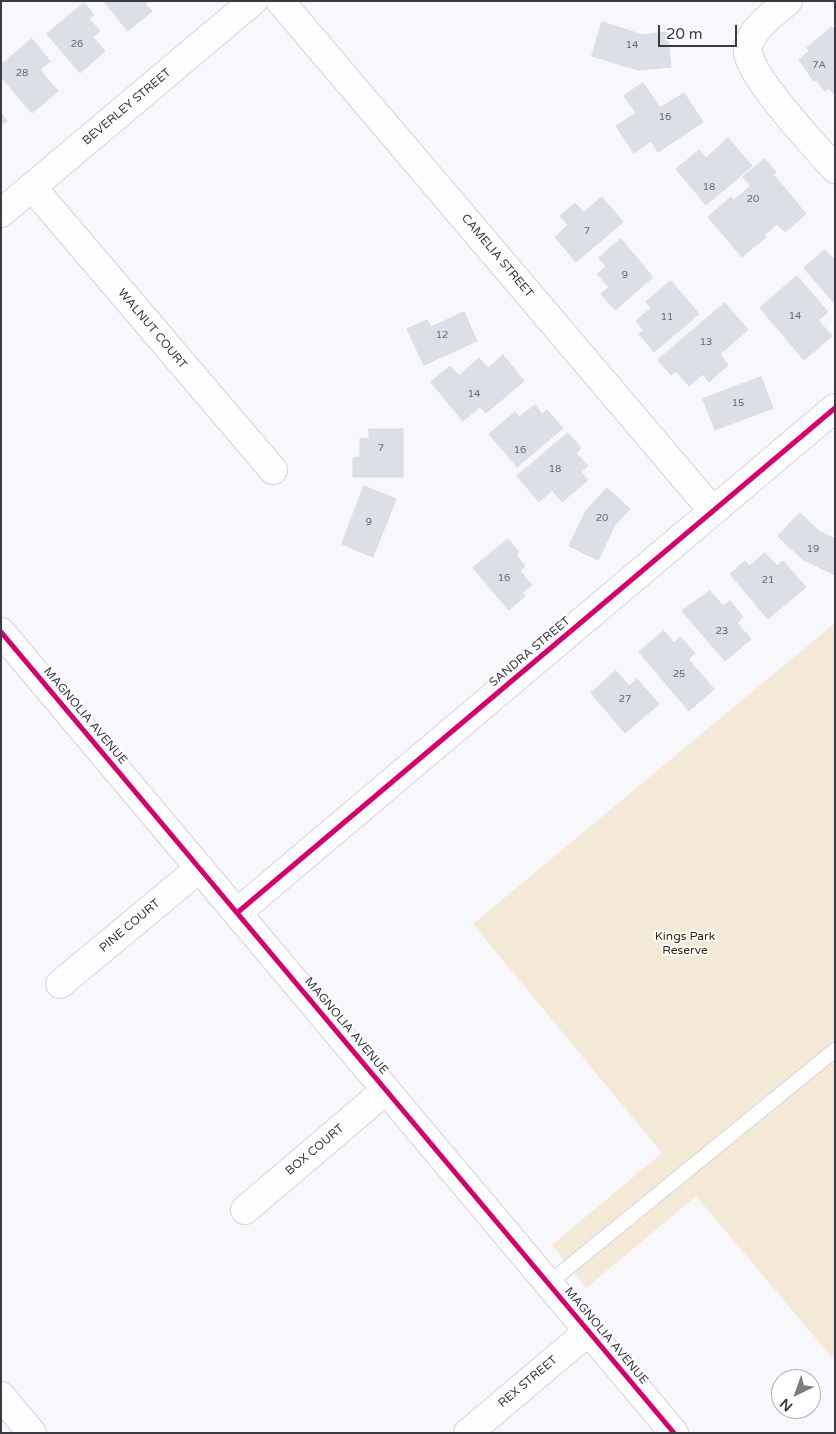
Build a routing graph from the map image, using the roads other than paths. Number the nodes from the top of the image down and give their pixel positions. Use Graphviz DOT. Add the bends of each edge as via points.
graph roads {
  1 [pos="253,1"];
  2 [pos="280,1"];
  3 [pos="788,1"];
  4 [pos="835,169"];
  5 [pos="32,187"];
  6 [pos="1,213"];
  7 [pos="835,408"];
  8 [pos="273,470"];
  9 [pos="713,511"];
  10 [pos="1,632"];
  11 [pos="200,868"];
  12 [pos="238,912"];
  13 [pos="60,984"];
  14 [pos="835,1050"];
  15 [pos="386,1090"];
  16 [pos="245,1210"];
  17 [pos="549,1283"];
  18 [pos="589,1331"];
  19 [pos="1,1396"];
  20 [pos="32,1433"];
  21 [pos="468,1433"];
  22 [pos="674,1433"];
  1 -- 5 [label="street, BEVERLEY STREET"];
  2 -- 9 [label="street, CAMELIA STREET"];
  3 -- 4 [label="street" via="755,31 747,48 752,69"];
  5 -- 6 [label="street, BEVERLEY STREET"];
  5 -- 8 [label="street, WALNUT COURT"];
  7 -- 9 [label="street, SANDRA STREET"];
  9 -- 12 [label="street, SANDRA STREET"];
  10 -- 11 [label="street, MAGNOLIA AVENUE"];
  11 -- 12 [label="street, MAGNOLIA AVENUE"];
  11 -- 13 [label="street, PINE COURT"];
  12 -- 15 [label="street, MAGNOLIA AVENUE"];
  14 -- 17 [label="lane"];
  15 -- 16 [label="street, BOX COURT"];
  15 -- 17 [label="street, MAGNOLIA AVENUE"];
  17 -- 18 [label="street, MAGNOLIA AVENUE"];
  18 -- 21 [label="street, REX STREET"];
  18 -- 22 [label="street, MAGNOLIA AVENUE"];
  19 -- 20 [label="street"];
}
